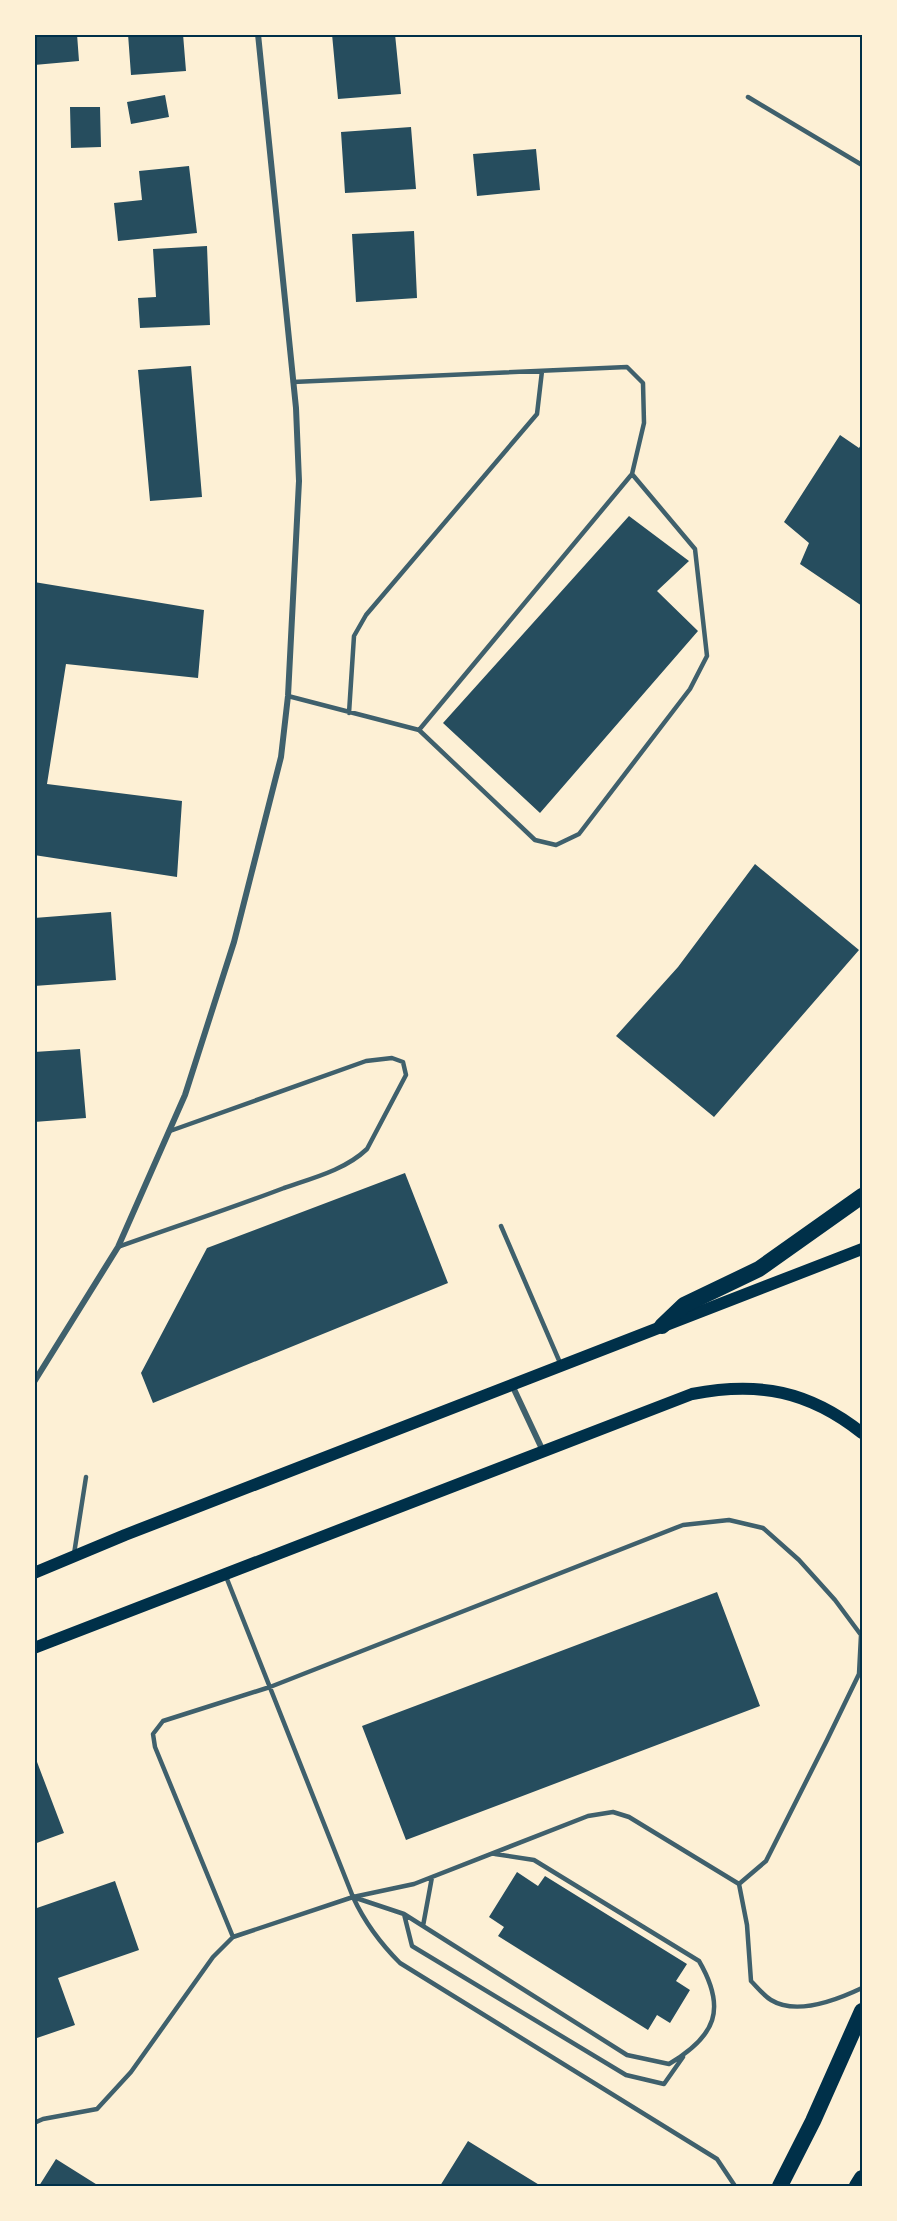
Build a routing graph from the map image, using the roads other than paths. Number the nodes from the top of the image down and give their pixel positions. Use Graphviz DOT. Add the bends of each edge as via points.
graph roads {
  1 [pos="258,34"];
  2 [pos="748,97"];
  3 [pos="862,165"];
  4 [pos="542,371"];
  5 [pos="293,382"];
  6 [pos="632,474"];
  7 [pos="288,696"];
  8 [pos="349,713"];
  9 [pos="419,730"];
  10 [pos="170,1131"];
  11 [pos="862,1196"];
  12 [pos="501,1226"];
  13 [pos="118,1247"];
  14 [pos="862,1249"];
  15 [pos="662,1326"];
  16 [pos="561,1365"];
  17 [pos="34,1382"];
  18 [pos="512,1384"];
  19 [pos="862,1433"];
  20 [pos="543,1452"];
  21 [pos="86,1477"];
  22 [pos="73,1557"];
  23 [pos="34,1573"];
  24 [pos="225,1574"];
  25 [pos="34,1648"];
  26 [pos="270,1687"];
  27 [pos="493,1854"];
  28 [pos="432,1877"];
  29 [pos="739,1884"];
  30 [pos="353,1897"];
  31 [pos="404,1914"];
  32 [pos="423,1926"];
  33 [pos="232,1936"];
  34 [pos="862,1988"];
  35 [pos="862,2011"];
  36 [pos="686,2054"];
  37 [pos="34,2123"];
  38 [pos="862,2178"];
  39 [pos="735,2187"];
  40 [pos="780,2187"];
  41 [pos="857,2187"];
  1 -- 5 [label="street"];
  2 -- 3 [label="lane"];
  4 -- 5 [label="lane"];
  4 -- 6 [label="lane" via="627,367 643,383 644,423"];
  4 -- 8 [label="lane" via="537,414 366,615 354,636"];
  5 -- 7 [label="street" via="299,481"];
  6 -- 9 [label="lane"];
  6 -- 9 [label="lane" via="695,549 706,656 690,689 579,834 556,845 536,840"];
  7 -- 8 [label="lane"];
  7 -- 10 [label="street" via="281,757 245,903 216,1004"];
  8 -- 9 [label="lane"];
  10 -- 13 [label="street"];
  10 -- 13 [label="lane" via="366,1061 392,1058 403,1062 406,1075 367,1149 357,1158 343,1167"];
  11 -- 15 [label="highway" via="759,1269 684,1305"];
  12 -- 16 [label="lane"];
  13 -- 17 [label="street"];
  14 -- 15 [label="main road"];
  15 -- 16 [label="main road"];
  16 -- 18 [label="main road"];
  18 -- 20 [label="street"];
  18 -- 22 [label="main road"];
  19 -- 20 [label="main road" via="825,1407 790,1394 738,1388 692,1394"];
  20 -- 24 [label="main road"];
  21 -- 22 [label="lane"];
  22 -- 23 [label="main road"];
  24 -- 25 [label="main road"];
  24 -- 26 [label="lane"];
  26 -- 29 [label="lane" via="683,1525 729,1520 763,1528 799,1560 861,1635 859,1674 777,1843 766,1862"];
  26 -- 30 [label="lane"];
  26 -- 33 [label="lane" via="163,1721 153,1734"];
  27 -- 28 [label="lane"];
  27 -- 29 [label="lane" via="588,1816 613,1812 629,1817"];
  27 -- 36 [label="lane" via="534,1860 699,1961 712,1984 716,2013 696,2048"];
  28 -- 30 [label="lane"];
  28 -- 32 [label="lane"];
  29 -- 34 [label="lane" via="751,1981 771,2001 789,2006 831,2002"];
  30 -- 31 [label="lane"];
  30 -- 33 [label="lane"];
  30 -- 39 [label="lane" via="379,1942 400,1963 717,2159"];
  31 -- 32 [label="lane"];
  31 -- 36 [label="lane" via="412,1946 626,2075 664,2084"];
  32 -- 36 [label="lane" via="627,2055 669,2064"];
  33 -- 37 [label="lane" via="131,2072 96,2109"];
  35 -- 40 [label="highway"];
  38 -- 41 [label="highway"];
}
